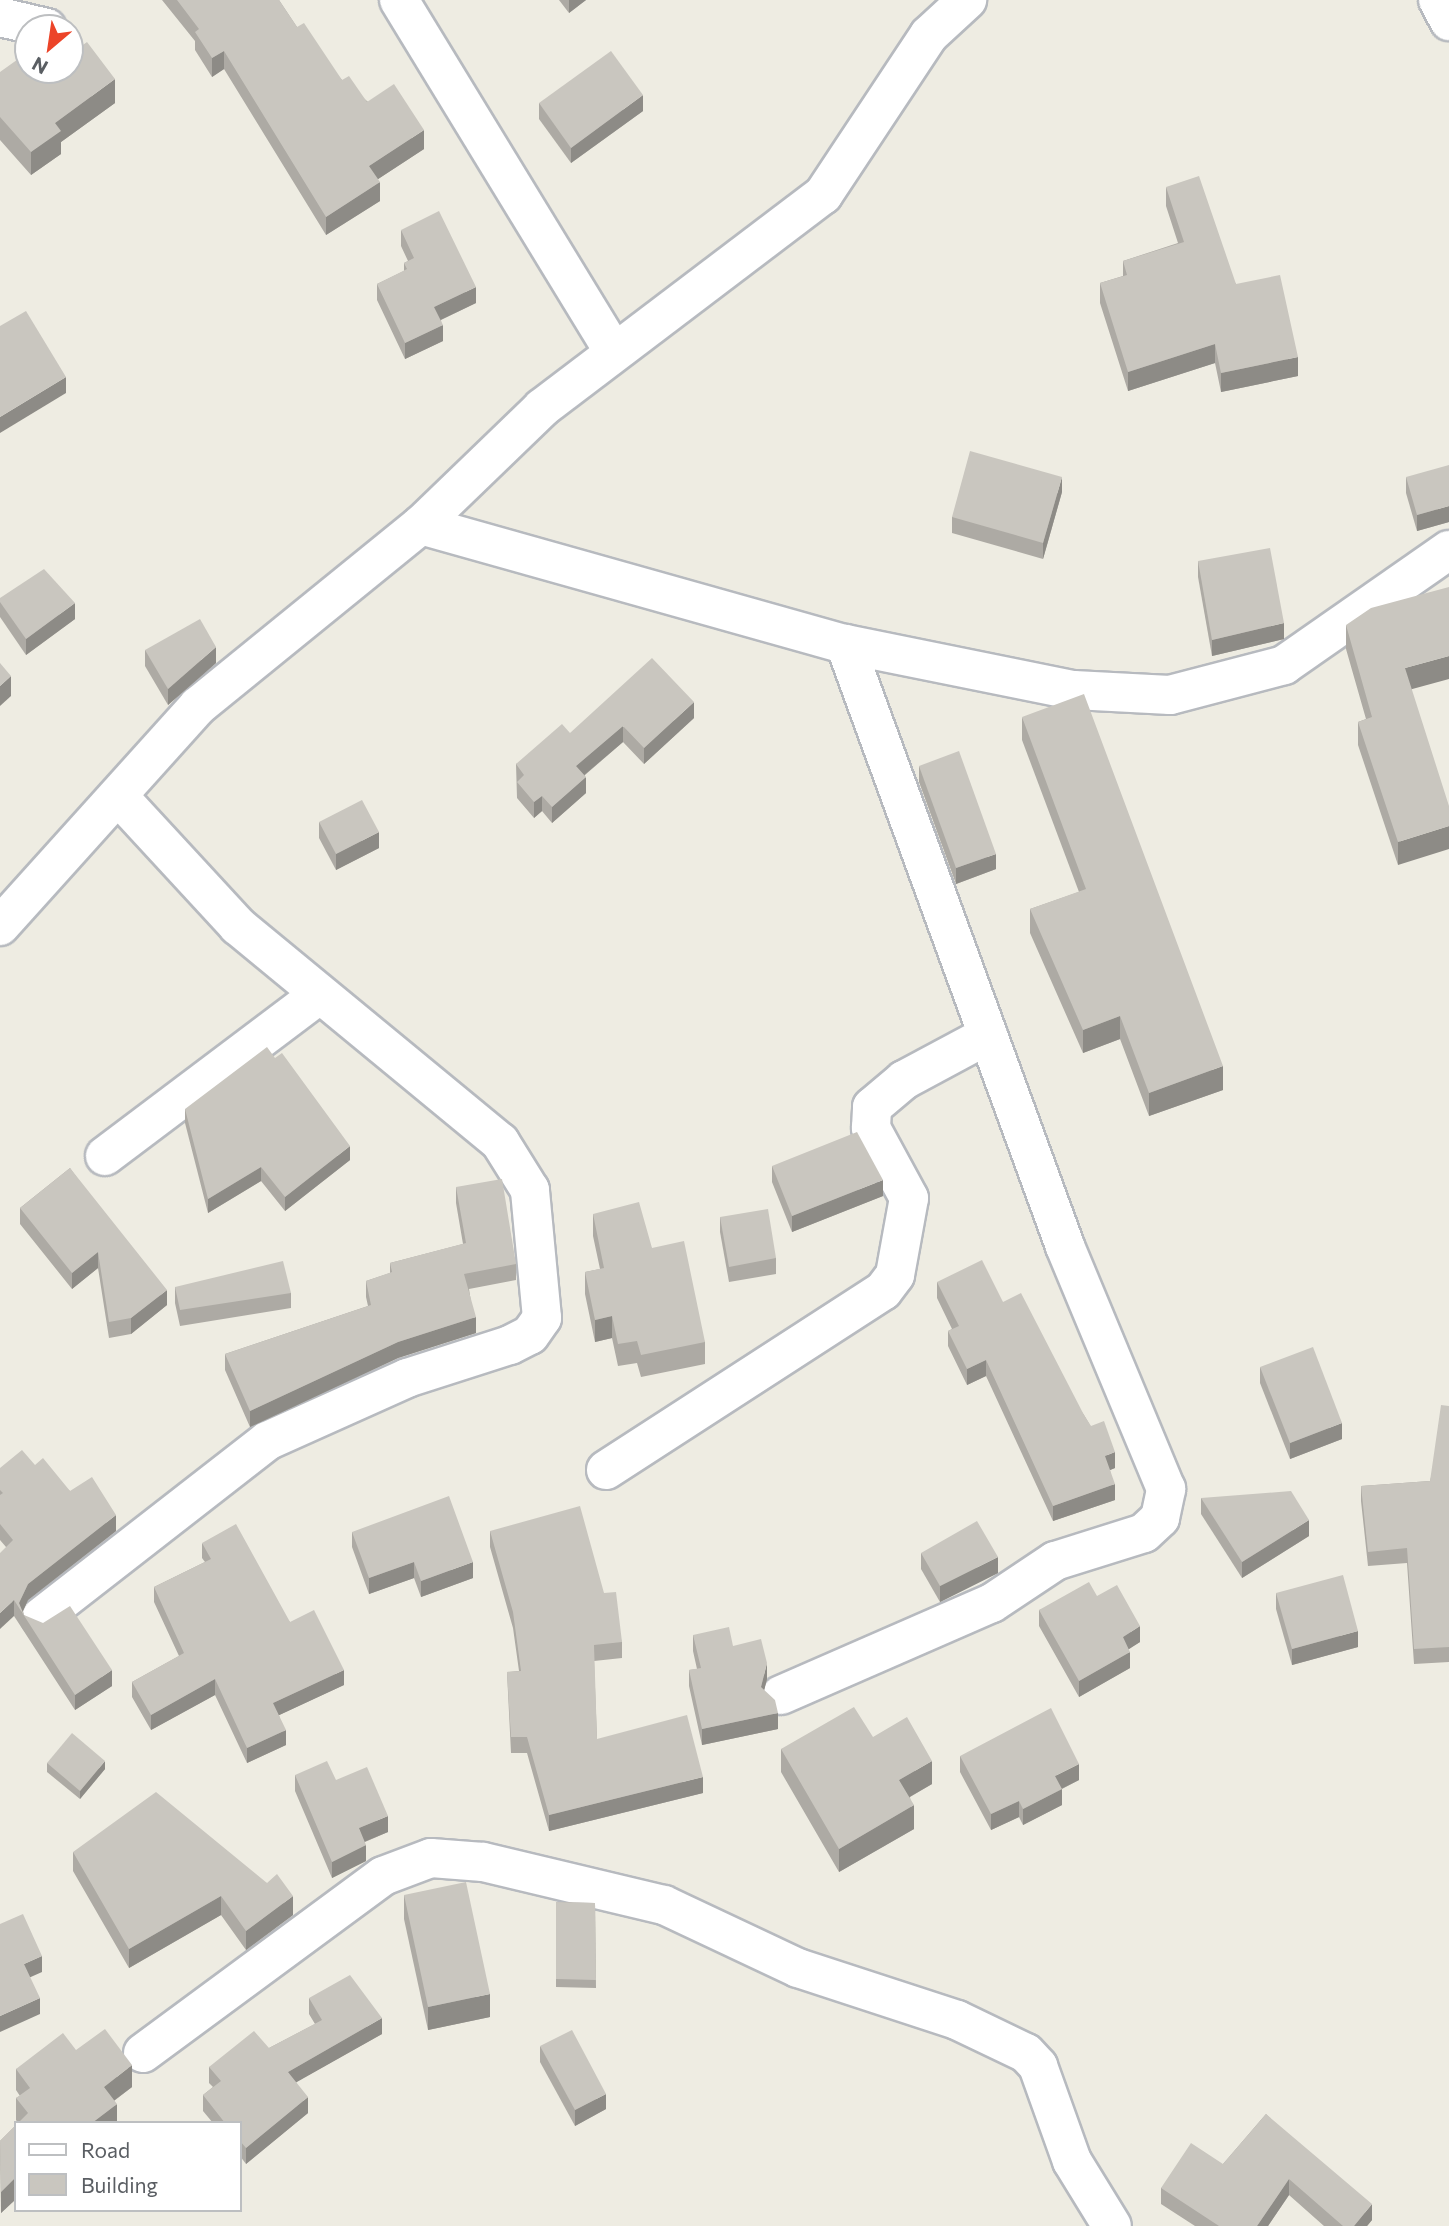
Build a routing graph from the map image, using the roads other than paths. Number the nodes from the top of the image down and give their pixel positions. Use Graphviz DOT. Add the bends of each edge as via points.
graph roads {
  1 [pos="399,0"];
  2 [pos="967,0"];
  3 [pos="1438,0"];
  4 [pos="1449,21"];
  5 [pos="614,352"];
  6 [pos="421,525"];
  7 [pos="1449,550"];
  8 [pos="845,644"];
  9 [pos="118,796"];
  10 [pos="0,926"];
  11 [pos="317,996"];
  12 [pos="988,1035"];
  13 [pos="105,1156"];
  14 [pos="606,1470"];
  15 [pos="41,1617"];
  16 [pos="781,1695"];
  17 [pos="144,2053"];
  18 [pos="1112,2226"];
  1 -- 5 [label="street"];
  2 -- 5 [label="street" via="929,35 823,195"];
  3 -- 4 [label="street"];
  5 -- 6 [label="street" via="488,453"];
  6 -- 8 [label="street"];
  6 -- 9 [label="street" via="198,705"];
  7 -- 8 [label="street" via="1284,665 1170,695 1074,690"];
  8 -- 12 [label="street"];
  9 -- 10 [label="street"];
  9 -- 11 [label="street" via="238,926"];
  11 -- 13 [label="street"];
  11 -- 15 [label="street" via="500,1142 520,1166 530,1190 542,1318 530,1335 510,1345 407,1378 267,1440"];
  12 -- 14 [label="street" via="904,1080 872,1107 872,1128 909,1198 895,1275 883,1291"];
  12 -- 16 [label="street" via="1115,1370 1160,1467 1163,1510 1144,1534 1055,1560 992,1602"];
  17 -- 18 [label="street" via="383,1876 431,1858 483,1862 664,1905 798,1968 957,2020 1026,2053 1038,2066 1072,2161"];
}
